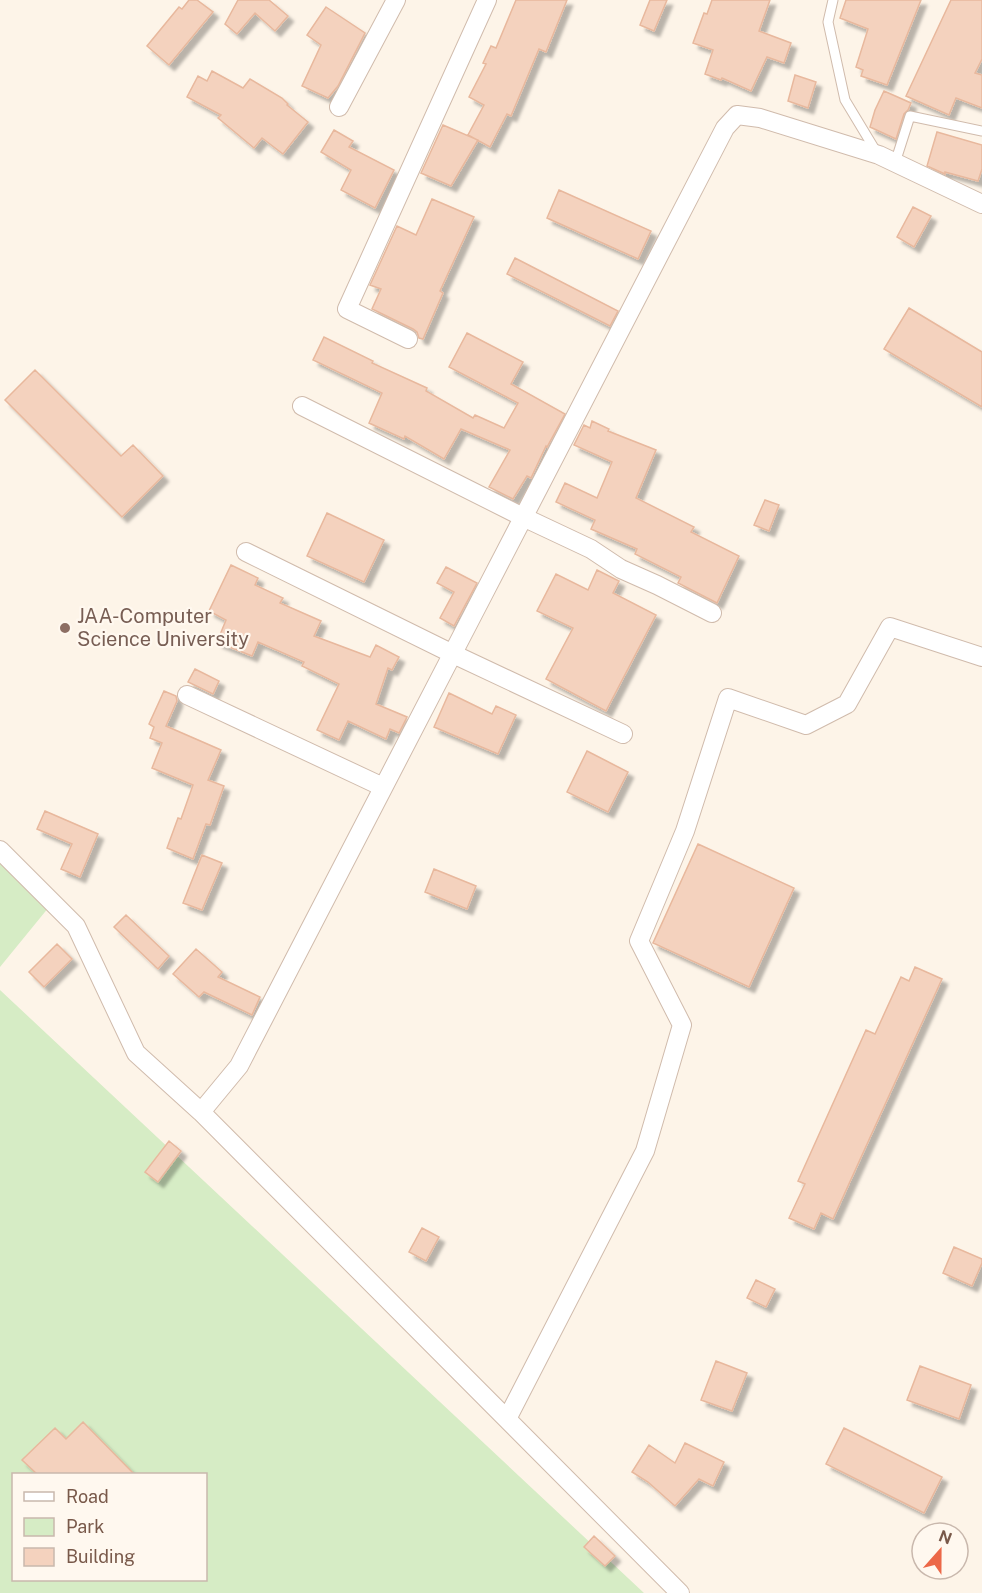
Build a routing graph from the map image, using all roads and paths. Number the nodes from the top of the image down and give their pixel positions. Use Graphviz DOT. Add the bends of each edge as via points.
graph roads {
  1 [pos="396,0"];
  2 [pos="487,0"];
  3 [pos="832,0"];
  4 [pos="339,107"];
  5 [pos="982,131"];
  6 [pos="887,159"];
  7 [pos="982,204"];
  8 [pos="408,339"];
  9 [pos="302,406"];
  10 [pos="523,517"];
  11 [pos="246,552"];
  12 [pos="712,614"];
  13 [pos="453,654"];
  14 [pos="982,657"];
  15 [pos="187,695"];
  16 [pos="622,734"];
  17 [pos="383,787"];
  18 [pos="0,850"];
  19 [pos="201,1112"];
  20 [pos="507,1419"];
  21 [pos="680,1593"];
  1 -- 4 [label="street"];
  2 -- 8 [label="street" via="347,309"];
  3 -- 6 [label="lane" via="828,22 845,100"];
  5 -- 6 [label="lane" via="910,116"];
  6 -- 7 [label="street"];
  6 -- 10 [label="street" via="760,118 737,116 725,128"];
  9 -- 10 [label="street"];
  10 -- 12 [label="street"];
  10 -- 13 [label="street"];
  11 -- 13 [label="street"];
  13 -- 16 [label="street"];
  13 -- 17 [label="street"];
  14 -- 20 [label="street" via="890,627 847,704 806,725 728,698 685,831 639,941 682,1025 645,1151"];
  15 -- 17 [label="street"];
  17 -- 19 [label="street" via="239,1066"];
  18 -- 19 [label="street" via="76,926 136,1053"];
  19 -- 20 [label="street"];
  20 -- 21 [label="street"];
}
